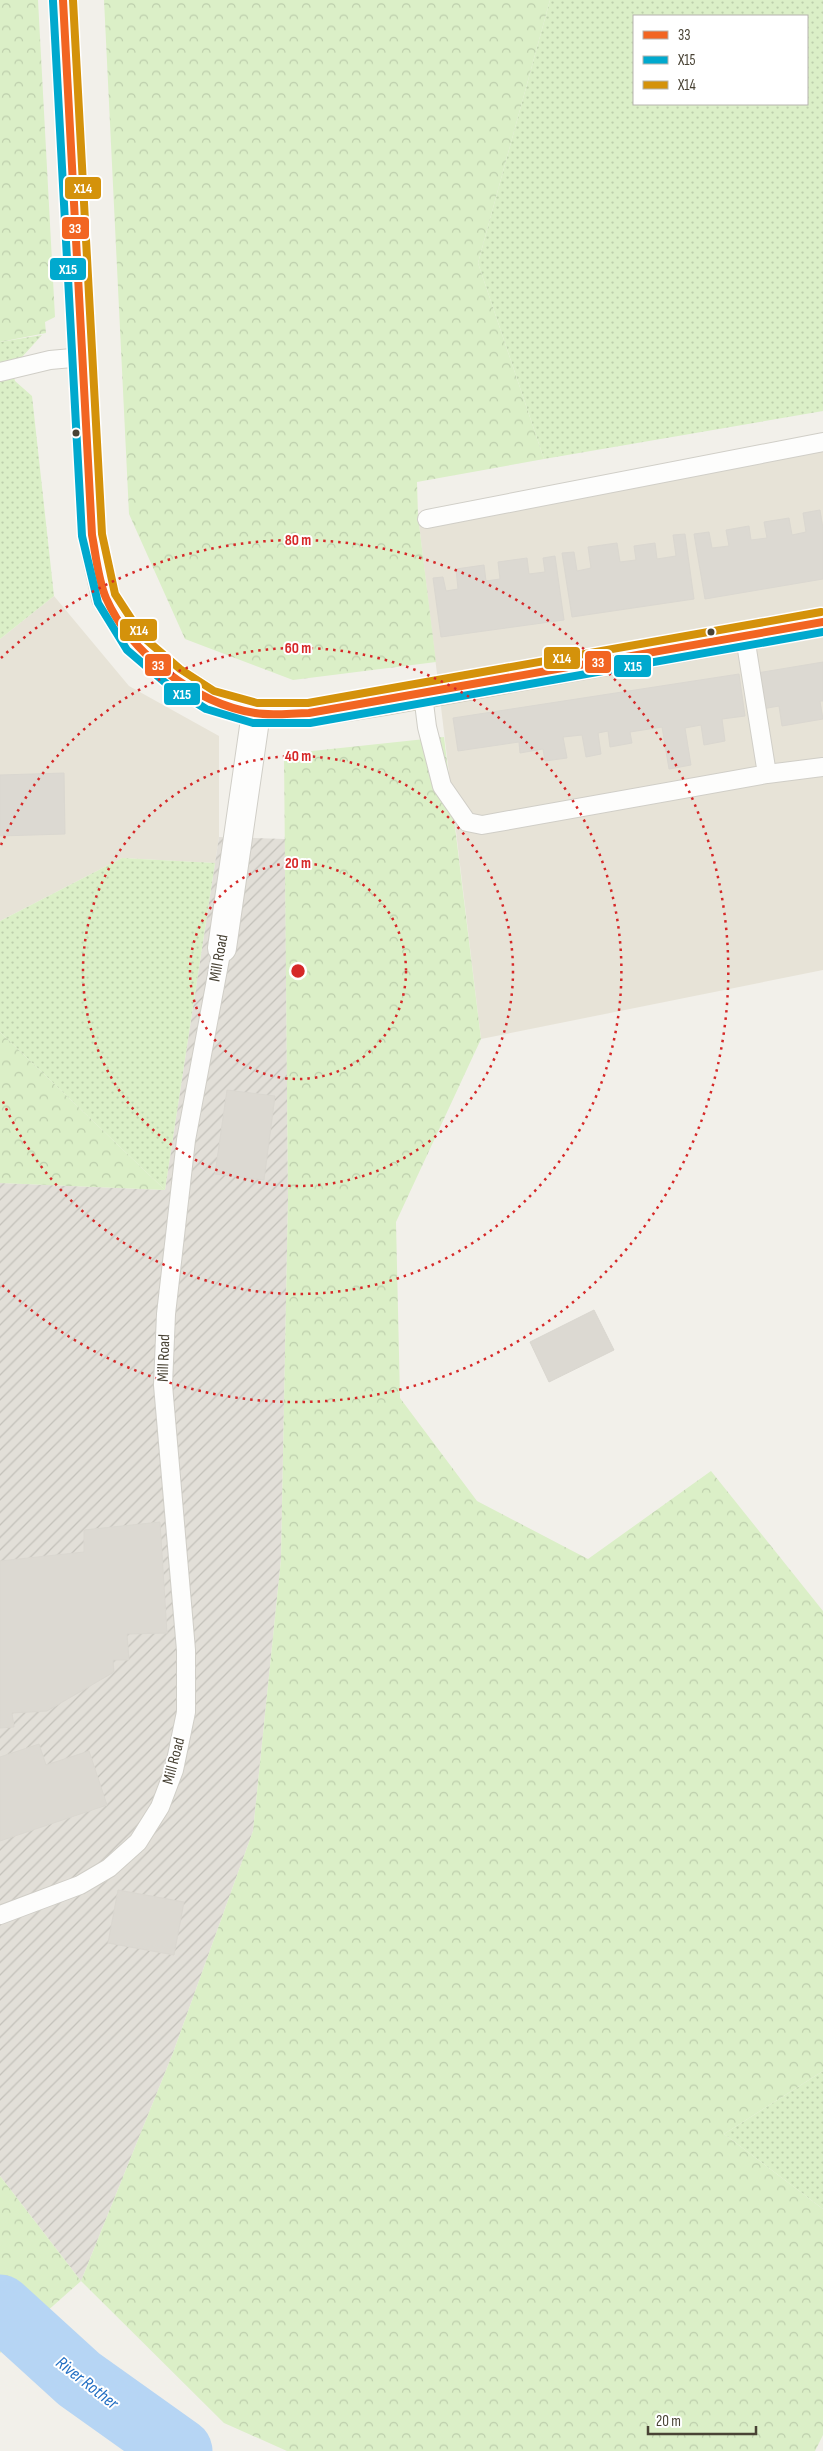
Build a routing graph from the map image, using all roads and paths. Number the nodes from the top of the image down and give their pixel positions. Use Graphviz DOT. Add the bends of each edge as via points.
graph roads {
  1 [pos="62,0"];
  2 [pos="83,357"];
  3 [pos="0,372"];
  4 [pos="823,442"];
  5 [pos="427,519"];
  6 [pos="823,622"];
  7 [pos="745,637"];
  8 [pos="423,695"];
  9 [pos="256,713"];
  10 [pos="823,767"];
  11 [pos="767,774"];
  12 [pos="222,948"];
  13 [pos="0,1915"];
  1 -- 2 [label="main road"];
  2 -- 3 [label="lane" via="50,360"];
  2 -- 9 [label="main road" via="92,535 106,598 135,644 174,677 210,700"];
  4 -- 5 [label="lane"];
  6 -- 7 [label="main road"];
  7 -- 8 [label="main road"];
  7 -- 11 [label="lane"];
  8 -- 9 [label="main road" via="309,713"];
  8 -- 11 [label="lane" via="442,786 467,822 482,826"];
  9 -- 12 [label="street, Mill Road"];
  10 -- 11 [label="lane"];
  12 -- 13 [label="lane, Mill Road" via="186,1140 166,1314 163,1385 186,1650 186,1712 174,1770 160,1807 138,1842 109,1868 80,1885"];
}
